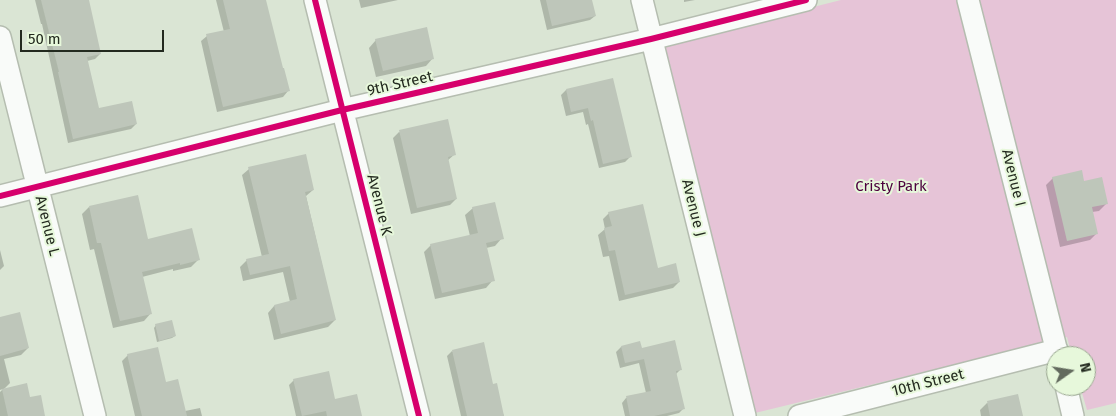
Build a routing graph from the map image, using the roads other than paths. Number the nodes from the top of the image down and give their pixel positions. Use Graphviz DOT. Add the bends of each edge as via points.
graph roads {
  1 [pos="315,0"];
  2 [pos="642,0"];
  3 [pos="806,0"];
  4 [pos="968,0"];
  5 [pos="0,37"];
  6 [pos="651,39"];
  7 [pos="342,110"];
  8 [pos="37,186"];
  9 [pos="0,196"];
  10 [pos="1056,346"];
  11 [pos="1046,356"];
  12 [pos="1068,396"];
  13 [pos="94,416"];
  14 [pos="419,416"];
  15 [pos="745,416"];
  16 [pos="799,416"];
  17 [pos="1073,416"];
  1 -- 7 [label="street, Avenue K"];
  2 -- 6 [label="street, Avenue J"];
  3 -- 6 [label="street, 9th Street"];
  4 -- 10 [label="street, Avenue I"];
  5 -- 8 [label="street, Avenue L"];
  6 -- 7 [label="street, 9th Street"];
  6 -- 15 [label="street, Avenue J"];
  7 -- 8 [label="street, 9th Street"];
  7 -- 14 [label="street, Avenue K"];
  8 -- 9 [label="street, 9th Street"];
  8 -- 13 [label="street, Avenue L"];
  11 -- 16 [label="street, 10th Street"];
  12 -- 17 [label="street"];
}
